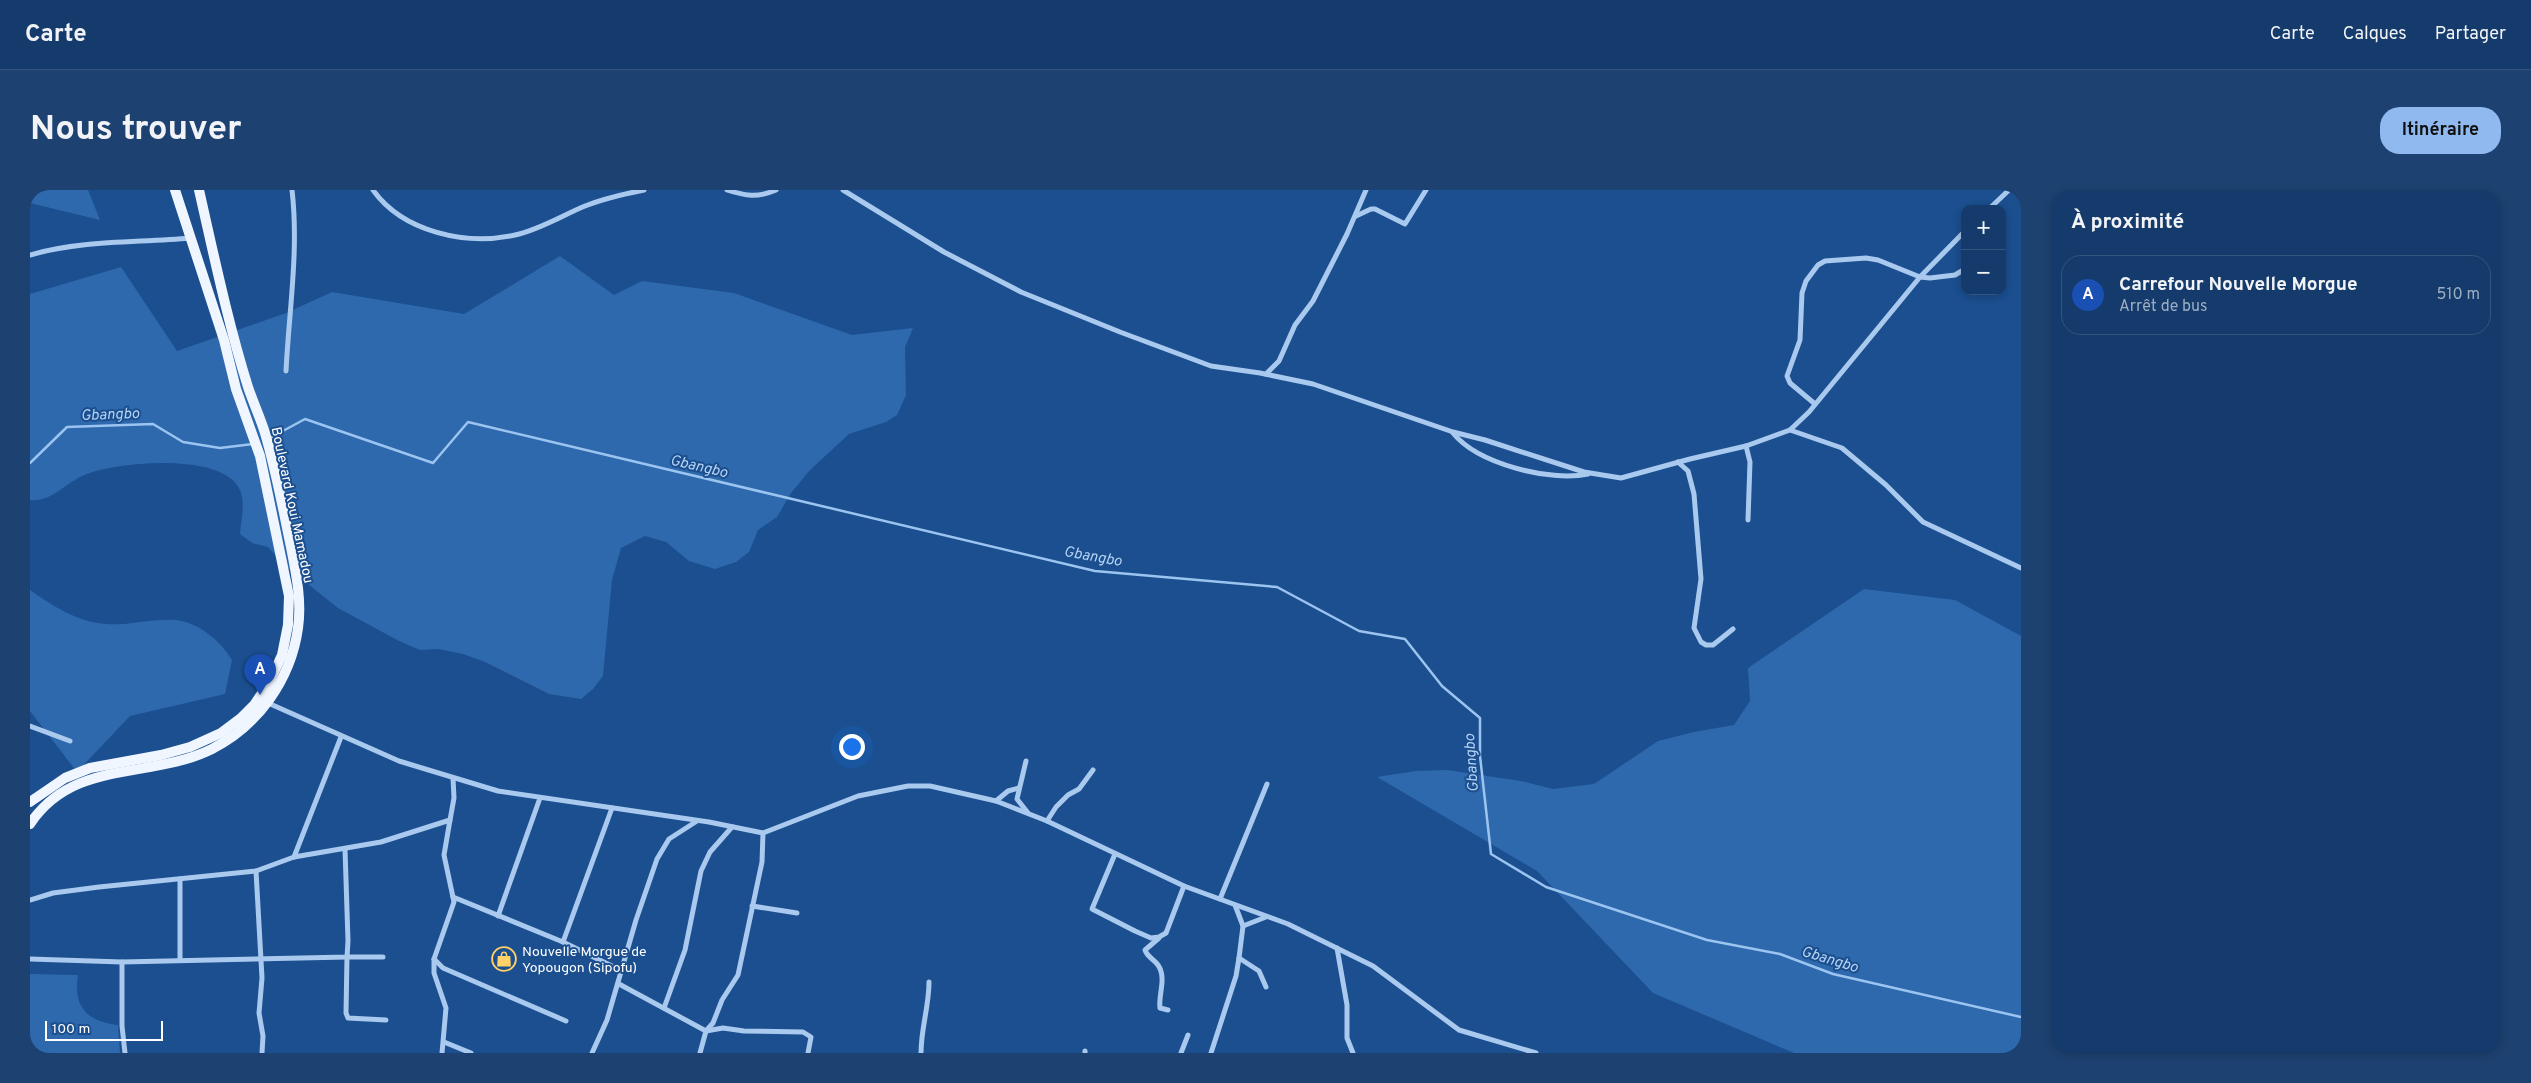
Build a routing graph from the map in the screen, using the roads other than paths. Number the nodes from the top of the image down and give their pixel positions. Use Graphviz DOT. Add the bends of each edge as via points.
graph roads {
  1 [pos="175,190"];
  2 [pos="199,190"];
  3 [pos="292,190"];
  4 [pos="373,190"];
  5 [pos="644,190"];
  6 [pos="727,190"];
  7 [pos="776,190"];
  8 [pos="843,190"];
  9 [pos="1366,190"];
  10 [pos="1426,190"];
  11 [pos="2009,190"];
  12 [pos="1993,205"];
  13 [pos="1356,216"];
  14 [pos="1961,236"];
  15 [pos="190,238"];
  16 [pos="30,255"];
  17 [pos="1961,271"];
  18 [pos="1920,277"];
  19 [pos="1273,368"];
  20 [pos="286,370"];
  21 [pos="1266,374"];
  22 [pos="1282,377"];
  23 [pos="1815,404"];
  24 [pos="1790,430"];
  25 [pos="1453,432"];
  26 [pos="260,434"];
  27 [pos="1746,446"];
  28 [pos="265,455"];
  29 [pos="1678,462"];
  30 [pos="1591,474"];
  31 [pos="1748,520"];
  32 [pos="2021,568"];
  33 [pos="1732,629"];
  34 [pos="268,703"];
  35 [pos="30,726"];
  36 [pos="341,737"];
  37 [pos="70,741"];
  38 [pos="1026,760"];
  39 [pos="1093,770"];
  40 [pos="453,778"];
  41 [pos="1267,784"];
  42 [pos="1019,788"];
  43 [pos="540,798"];
  44 [pos="996,801"];
  45 [pos="30,802"];
  46 [pos="612,808"];
  47 [pos="1029,813"];
  48 [pos="450,820"];
  49 [pos="697,821"];
  50 [pos="1047,821"];
  51 [pos="30,824"];
  52 [pos="732,826"];
  53 [pos="763,833"];
  54 [pos="345,849"];
  55 [pos="1115,854"];
  56 [pos="294,857"];
  57 [pos="256,871"];
  58 [pos="180,879"];
  59 [pos="1184,886"];
  60 [pos="453,897"];
  61 [pos="1220,898"];
  62 [pos="30,900"];
  63 [pos="1235,905"];
  64 [pos="752,906"];
  65 [pos="797,913"];
  66 [pos="498,916"];
  67 [pos="1266,916"];
  68 [pos="1243,926"];
  69 [pos="1159,937"];
  70 [pos="563,942"];
  71 [pos="1338,948"];
  72 [pos="346,957"];
  73 [pos="383,957"];
  74 [pos="261,958"];
  75 [pos="1239,958"];
  76 [pos="30,959"];
  77 [pos="434,959"];
  78 [pos="180,960"];
  79 [pos="122,962"];
  80 [pos="622,971"];
  81 [pos="929,982"];
  82 [pos="618,984"];
  83 [pos="1266,987"];
  84 [pos="664,1008"];
  85 [pos="1168,1010"];
  86 [pos="386,1020"];
  87 [pos="566,1021"];
  88 [pos="706,1031"];
  89 [pos="1188,1035"];
  90 [pos="444,1042"];
  91 [pos="125,1053"];
  92 [pos="262,1053"];
  93 [pos="442,1053"];
  94 [pos="471,1053"];
  95 [pos="592,1053"];
  96 [pos="701,1053"];
  97 [pos="808,1053"];
  98 [pos="921,1053"];
  99 [pos="1181,1053"];
  100 [pos="1211,1053"];
  101 [pos="1353,1053"];
  102 [pos="1536,1053"];
  1 -- 15 [label="main road, Boulevard Koui Mamadou"];
  2 -- 26 [label="main road, Boulevard Koui Mamadou"];
  3 -- 20 [label="street" via="295,227"];
  4 -- 5 [label="street" via="401,216 434,232 487,239 516,235 587,205"];
  6 -- 7 [label="street" via="744,196"];
  8 -- 21 [label="street" via="944,252 1038,299 1211,366"];
  9 -- 13 [label="street"];
  10 -- 13 [label="street" via="1405,224 1375,209"];
  11 -- 12 [label="street"];
  13 -- 19 [label="street" via="1313,301 1295,325"];
  14 -- 18 [label="street"];
  15 -- 16 [label="street" via="83,244"];
  15 -- 26 [label="main road, Boulevard Koui Mamadou" via="224,340 236,389"];
  17 -- 18 [label="street" via="1955,275"];
  18 -- 23 [label="street"];
  18 -- 23 [label="street" via="1866,258 1825,261 1812,271 1802,293 1800,340 1787,376 1790,383"];
  19 -- 21 [label="street"];
  19 -- 22 [label="street"];
  21 -- 22 [label="street"];
  22 -- 25 [label="street" via="1313,384"];
  23 -- 24 [label="street"];
  24 -- 27 [label="street"];
  24 -- 32 [label="street" via="1842,448 1923,522"];
  25 -- 30 [label="street"];
  25 -- 30 [label="street" via="1461,442 1479,453 1522,469 1554,477"];
  26 -- 28 [label="main road, Boulevard Koui Mamadou"];
  27 -- 29 [label="street"];
  27 -- 31 [label="street" via="1750,462"];
  28 -- 34 [label="main road, Boulevard Koui Mamadou" via="299,594 299,627 292,657"];
  28 -- 45 [label="main road, Boulevard Koui Mamadou" via="289,596 282,655 268,683 241,718 221,733 190,748 90,768 65,778"];
  29 -- 30 [label="street" via="1621,478"];
  29 -- 33 [label="street" via="1688,471 1694,494 1701,579 1694,628 1706,645 1713,645"];
  34 -- 36 [label="street"];
  34 -- 51 [label="main road, Boulevard Koui Mamadou" via="239,732 213,748 173,762 81,782 55,797"];
  35 -- 37 [label="street"];
  36 -- 40 [label="street" via="399,762"];
  36 -- 56 [label="street"];
  38 -- 42 [label="street"];
  39 -- 50 [label="street" via="1079,789 1056,806"];
  40 -- 43 [label="street" via="498,791"];
  40 -- 48 [label="street"];
  41 -- 61 [label="street"];
  42 -- 44 [label="street"];
  42 -- 47 [label="street" via="1017,799"];
  43 -- 46 [label="street"];
  43 -- 66 [label="street"];
  44 -- 47 [label="street"];
  44 -- 53 [label="street" via="930,786 908,786 858,796"];
  46 -- 49 [label="street"];
  46 -- 70 [label="street"];
  47 -- 50 [label="street"];
  48 -- 54 [label="street" via="381,842"];
  48 -- 60 [label="street" via="444,855"];
  49 -- 52 [label="street"];
  49 -- 80 [label="street" via="669,839 657,860"];
  50 -- 55 [label="street"];
  52 -- 53 [label="street"];
  52 -- 84 [label="street" via="710,852 701,872 686,950"];
  53 -- 64 [label="street" via="762,862"];
  54 -- 56 [label="street"];
  54 -- 72 [label="street"];
  55 -- 59 [label="street"];
  55 -- 69 [label="street" via="1092,909 1151,938"];
  56 -- 57 [label="street"];
  57 -- 58 [label="street"];
  57 -- 74 [label="street"];
  58 -- 62 [label="street" via="53,893"];
  58 -- 78 [label="street"];
  59 -- 61 [label="street"];
  59 -- 69 [label="street" via="1166,932"];
  60 -- 66 [label="street"];
  60 -- 77 [label="street" via="452,911"];
  61 -- 63 [label="street"];
  63 -- 67 [label="street"];
  63 -- 68 [label="street"];
  64 -- 65 [label="street"];
  64 -- 88 [label="street" via="738,975"];
  66 -- 70 [label="street"];
  67 -- 68 [label="street"];
  67 -- 71 [label="street"];
  68 -- 75 [label="street"];
  69 -- 85 [label="street" via="1145,950 1158,965 1162,977 1160,1008"];
  70 -- 80 [label="street"];
  71 -- 101 [label="street" via="1347,1005 1347,1038"];
  71 -- 102 [label="street" via="1386,974 1459,1030"];
  72 -- 73 [label="street"];
  72 -- 74 [label="street"];
  72 -- 86 [label="street" via="348,1018"];
  74 -- 78 [label="street"];
  74 -- 92 [label="street" via="258,1013 263,1036"];
  75 -- 83 [label="street" via="1259,971"];
  75 -- 100 [label="street"];
  76 -- 79 [label="street"];
  77 -- 87 [label="street" via="443,968"];
  77 -- 90 [label="street" via="434,973 446,1008"];
  78 -- 79 [label="street"];
  79 -- 91 [label="street"];
  80 -- 82 [label="street"];
  81 -- 98 [label="street" via="929,1006 921,1030"];
  82 -- 84 [label="street"];
  82 -- 95 [label="street"];
  84 -- 88 [label="street"];
  88 -- 96 [label="street"];
  88 -- 97 [label="street" via="723,1028 744,1032 802,1032 811,1037"];
  89 -- 99 [label="street"];
  90 -- 93 [label="street"];
  90 -- 94 [label="street"];
}
